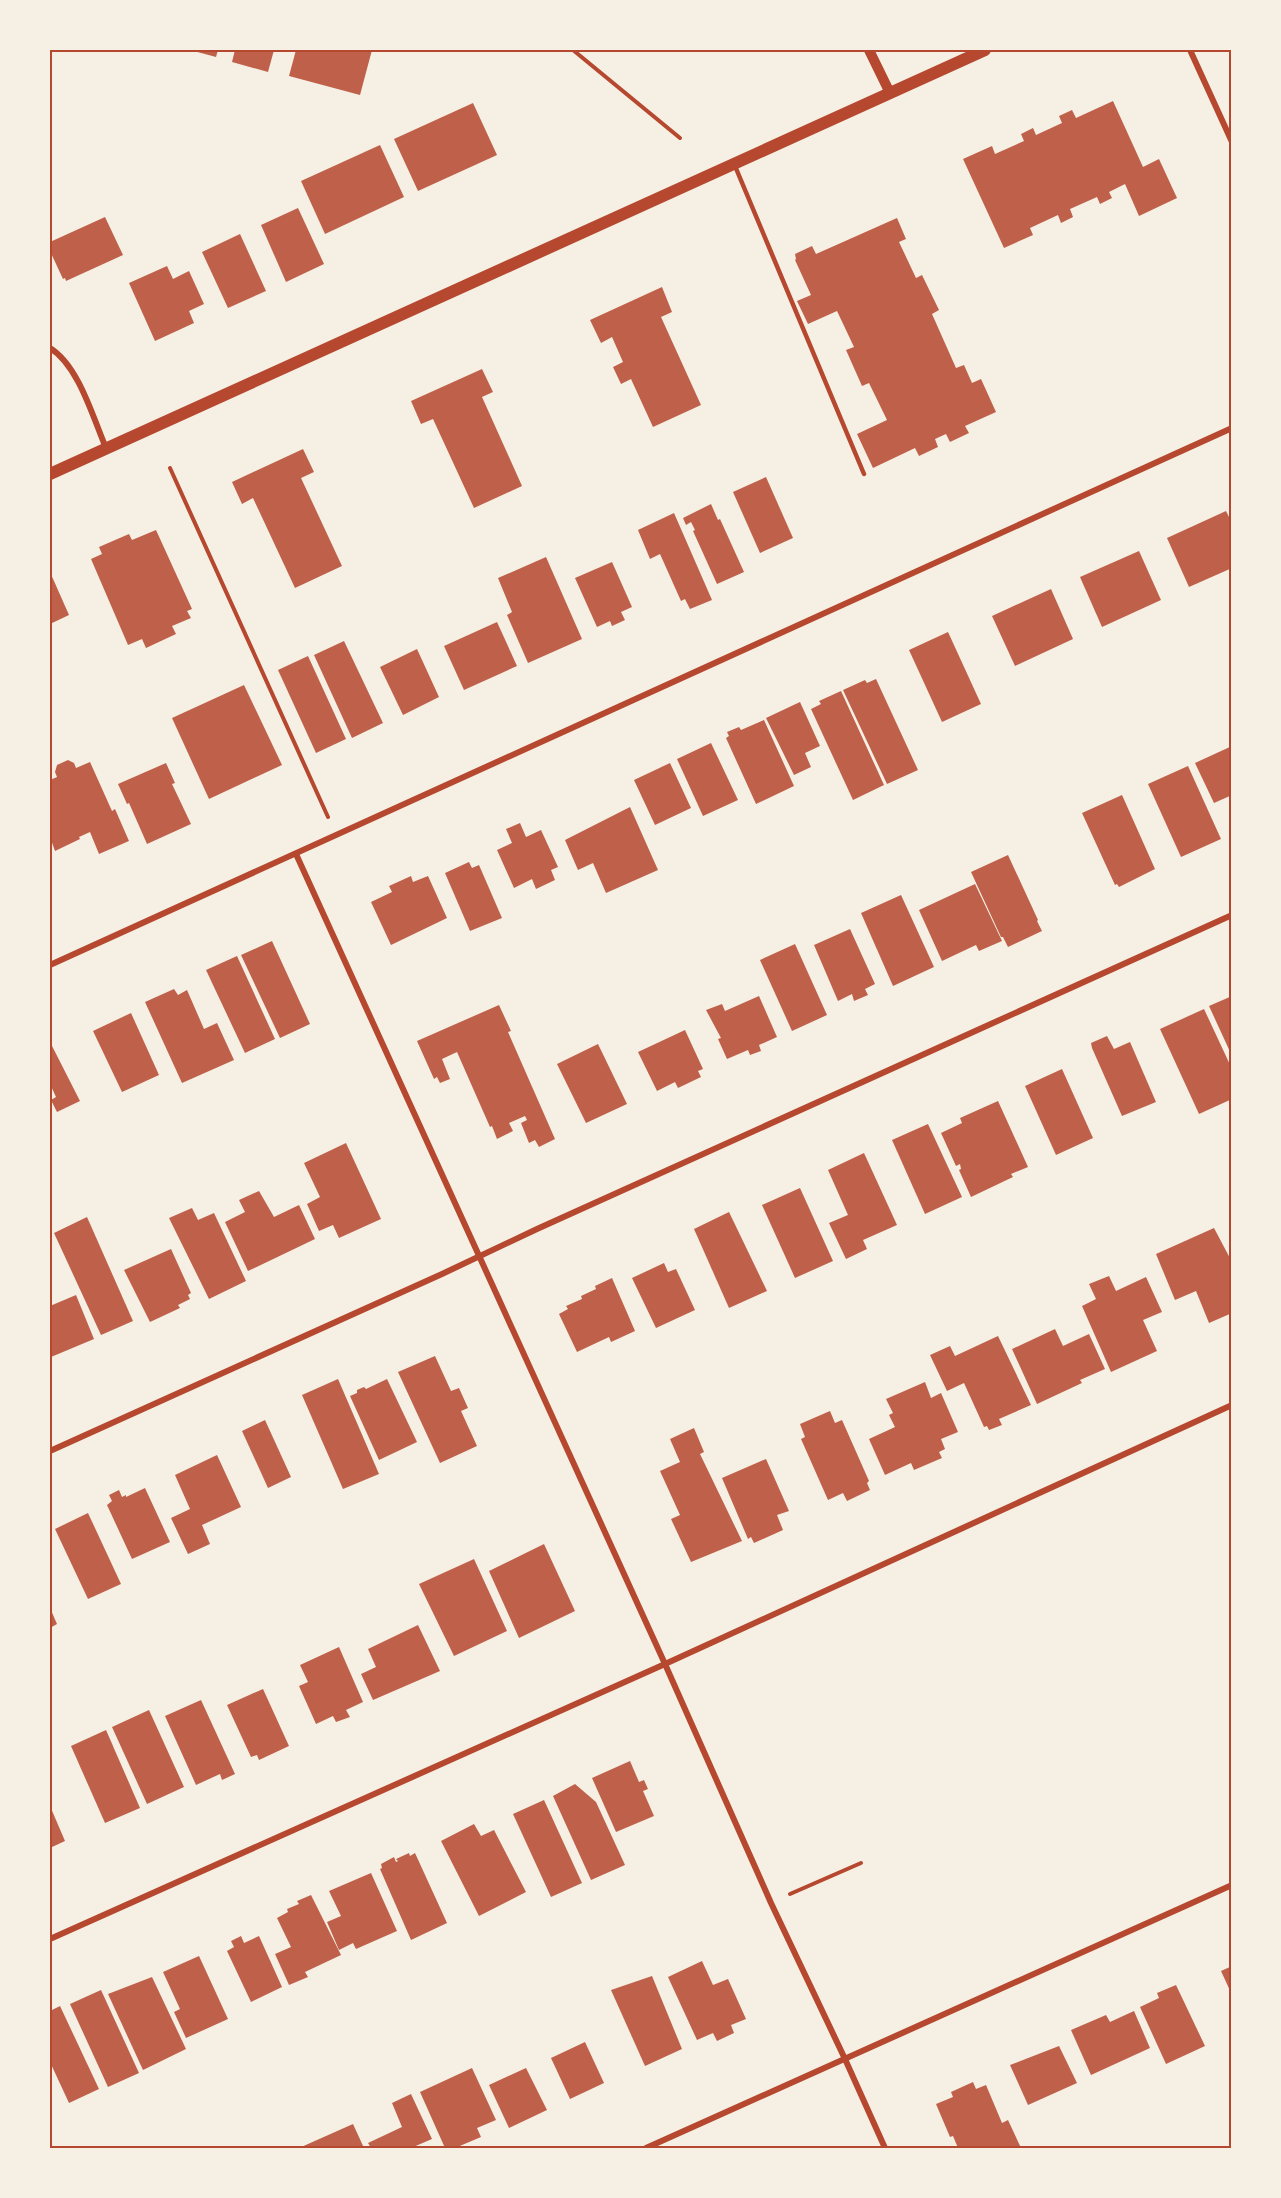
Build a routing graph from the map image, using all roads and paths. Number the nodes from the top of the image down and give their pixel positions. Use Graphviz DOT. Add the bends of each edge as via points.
graph roads {
  1 [pos="573,50"];
  2 [pos="869,50"];
  3 [pos="985,50"];
  4 [pos="1190,50"];
  5 [pos="890,93"];
  6 [pos="680,138"];
  7 [pos="1232,142"];
  8 [pos="734,164"];
  9 [pos="50,348"];
  10 [pos="1232,428"];
  11 [pos="106,448"];
  12 [pos="170,468"];
  13 [pos="50,474"];
  14 [pos="864,474"];
  15 [pos="336,834"];
  16 [pos="296,854"];
  17 [pos="1232,915"];
  18 [pos="50,964"];
  19 [pos="480,1257"];
  20 [pos="1232,1405"];
  21 [pos="50,1450"];
  22 [pos="665,1664"];
  23 [pos="861,1863"];
  24 [pos="1232,1885"];
  25 [pos="771,1903"];
  26 [pos="50,1939"];
  27 [pos="845,2059"];
  28 [pos="646,2148"];
  29 [pos="885,2148"];
  1 -- 6 [label="path"];
  2 -- 5 [label="street"];
  3 -- 5 [label="main road"];
  4 -- 7 [label="street"];
  5 -- 8 [label="main road"];
  8 -- 11 [label="main road"];
  8 -- 14 [label="lane"];
  9 -- 11 [label="street" via="66,362"];
  10 -- 15 [label="street"];
  11 -- 13 [label="main road"];
  12 -- 15 [label="path"];
  15 -- 16 [label="street"];
  16 -- 18 [label="street"];
  16 -- 19 [label="street"];
  17 -- 19 [label="street"];
  19 -- 21 [label="street"];
  19 -- 22 [label="street"];
  20 -- 22 [label="street"];
  22 -- 25 [label="street"];
  22 -- 26 [label="street"];
  23 -- 25 [label="path"];
  24 -- 27 [label="street"];
  25 -- 27 [label="street"];
  27 -- 28 [label="street"];
  27 -- 29 [label="street"];
}
